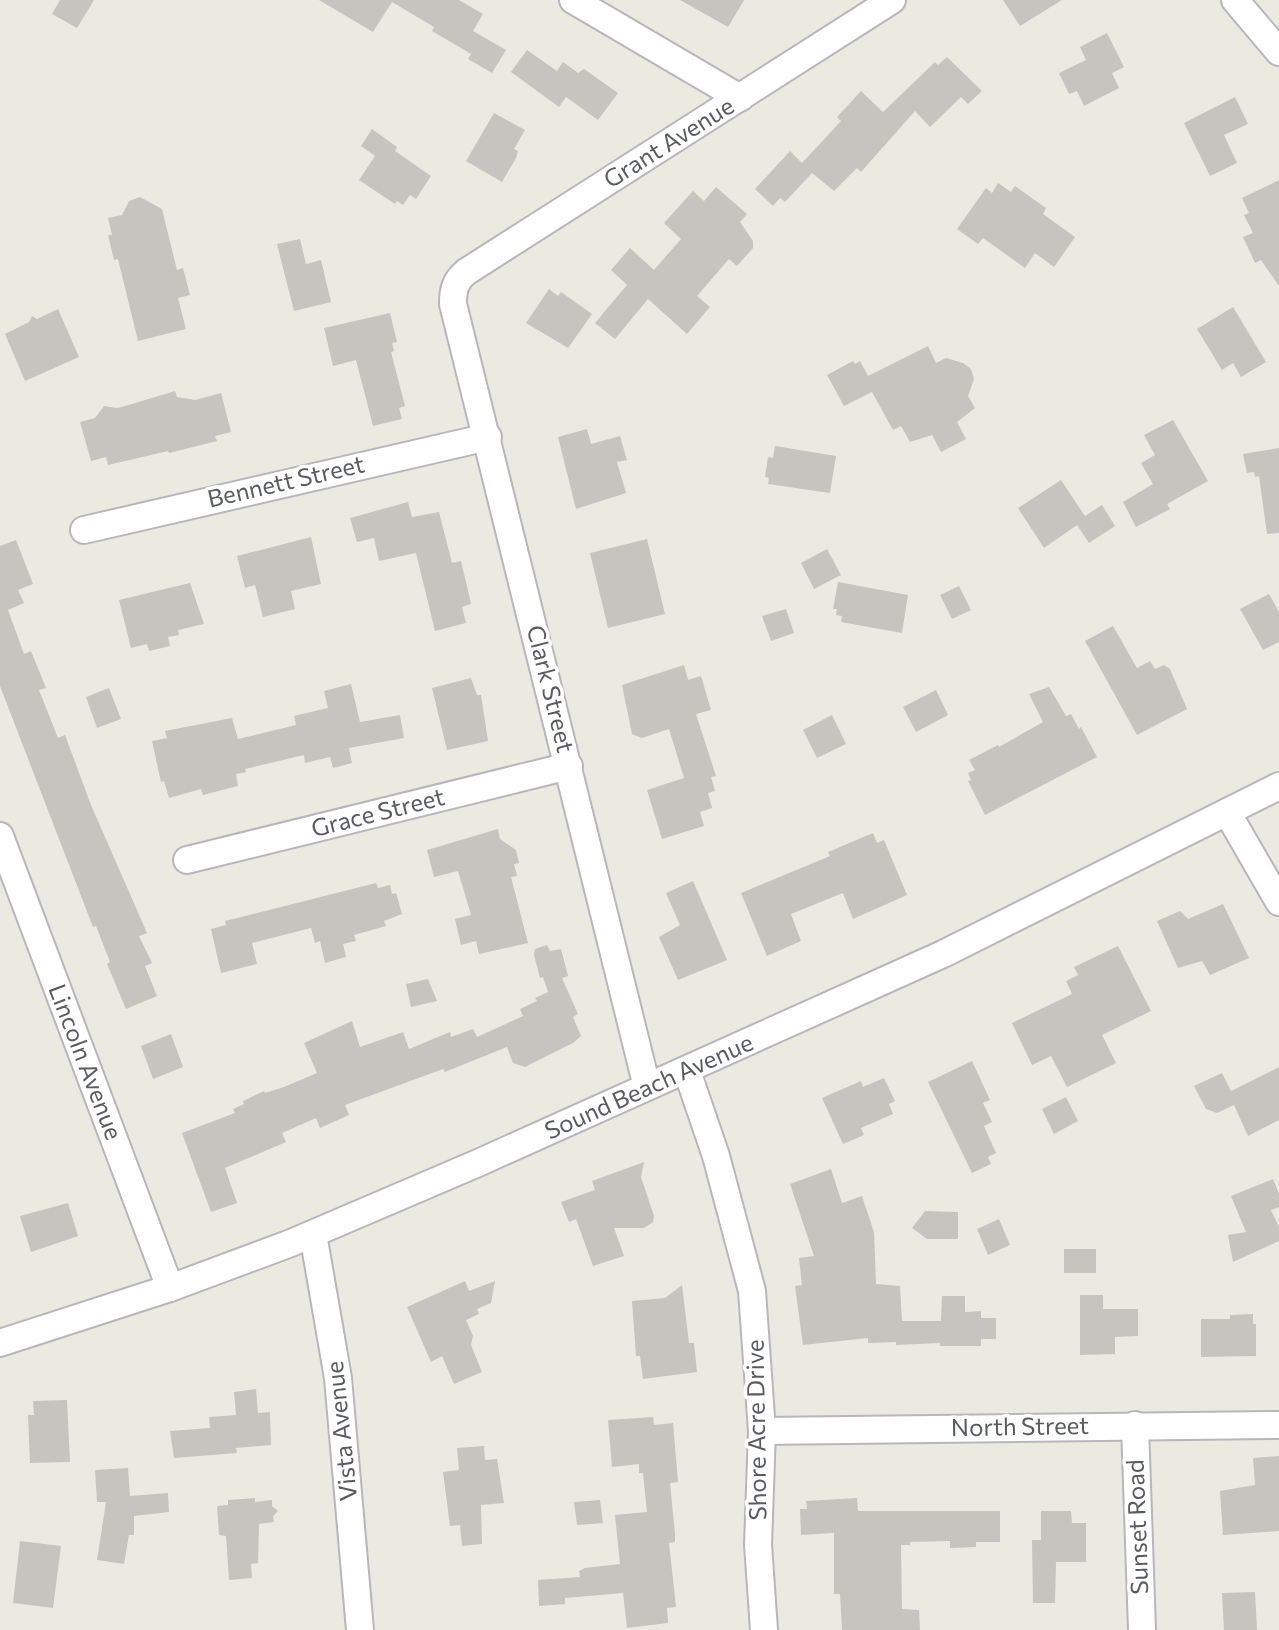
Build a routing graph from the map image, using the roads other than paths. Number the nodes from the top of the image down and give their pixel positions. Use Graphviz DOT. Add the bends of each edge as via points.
graph roads {
  1 [pos="573,0"];
  2 [pos="892,0"];
  3 [pos="1235,0"];
  4 [pos="1279,52"];
  5 [pos="740,97"];
  6 [pos="453,292"];
  7 [pos="488,437"];
  8 [pos="84,530"];
  9 [pos="569,766"];
  10 [pos="1279,786"];
  11 [pos="1227,812"];
  12 [pos="0,836"];
  13 [pos="187,860"];
  14 [pos="1279,902"];
  15 [pos="687,1071"];
  16 [pos="647,1087"];
  17 [pos="313,1234"];
  18 [pos="170,1288"];
  19 [pos="0,1343"];
  20 [pos="1135,1425"];
  21 [pos="1279,1425"];
  22 [pos="762,1431"];
  23 [pos="360,1630"];
  24 [pos="764,1630"];
  25 [pos="1142,1630"];
  1 -- 5 [label="street"];
  2 -- 5 [label="street, Grant Avenue"];
  3 -- 4 [label="street"];
  5 -- 6 [label="street, Grant Avenue" via="466,272"];
  6 -- 7 [label="street, Clark Street"];
  7 -- 8 [label="street, Bennett Street"];
  7 -- 9 [label="street, Clark Street"];
  9 -- 13 [label="street, Grace Street"];
  9 -- 16 [label="street, Clark Street"];
  10 -- 11 [label="street, Sound Beach Avenue"];
  11 -- 14 [label="street"];
  11 -- 15 [label="street, Sound Beach Avenue" via="943,954"];
  12 -- 18 [label="street, Lincoln Avenue"];
  15 -- 16 [label="street, Sound Beach Avenue"];
  15 -- 22 [label="street, Shore Acre Drive" via="716,1156 752,1291"];
  16 -- 17 [label="street, Sound Beach Avenue"];
  17 -- 18 [label="street, Sound Beach Avenue"];
  17 -- 23 [label="street, Vista Avenue" via="338,1378"];
  18 -- 19 [label="street, Sound Beach Avenue"];
  20 -- 21 [label="street, North Street"];
  20 -- 22 [label="street, North Street"];
  20 -- 25 [label="street, Sunset Road"];
  22 -- 24 [label="street, Shore Acre Drive" via="758,1545"];
}
